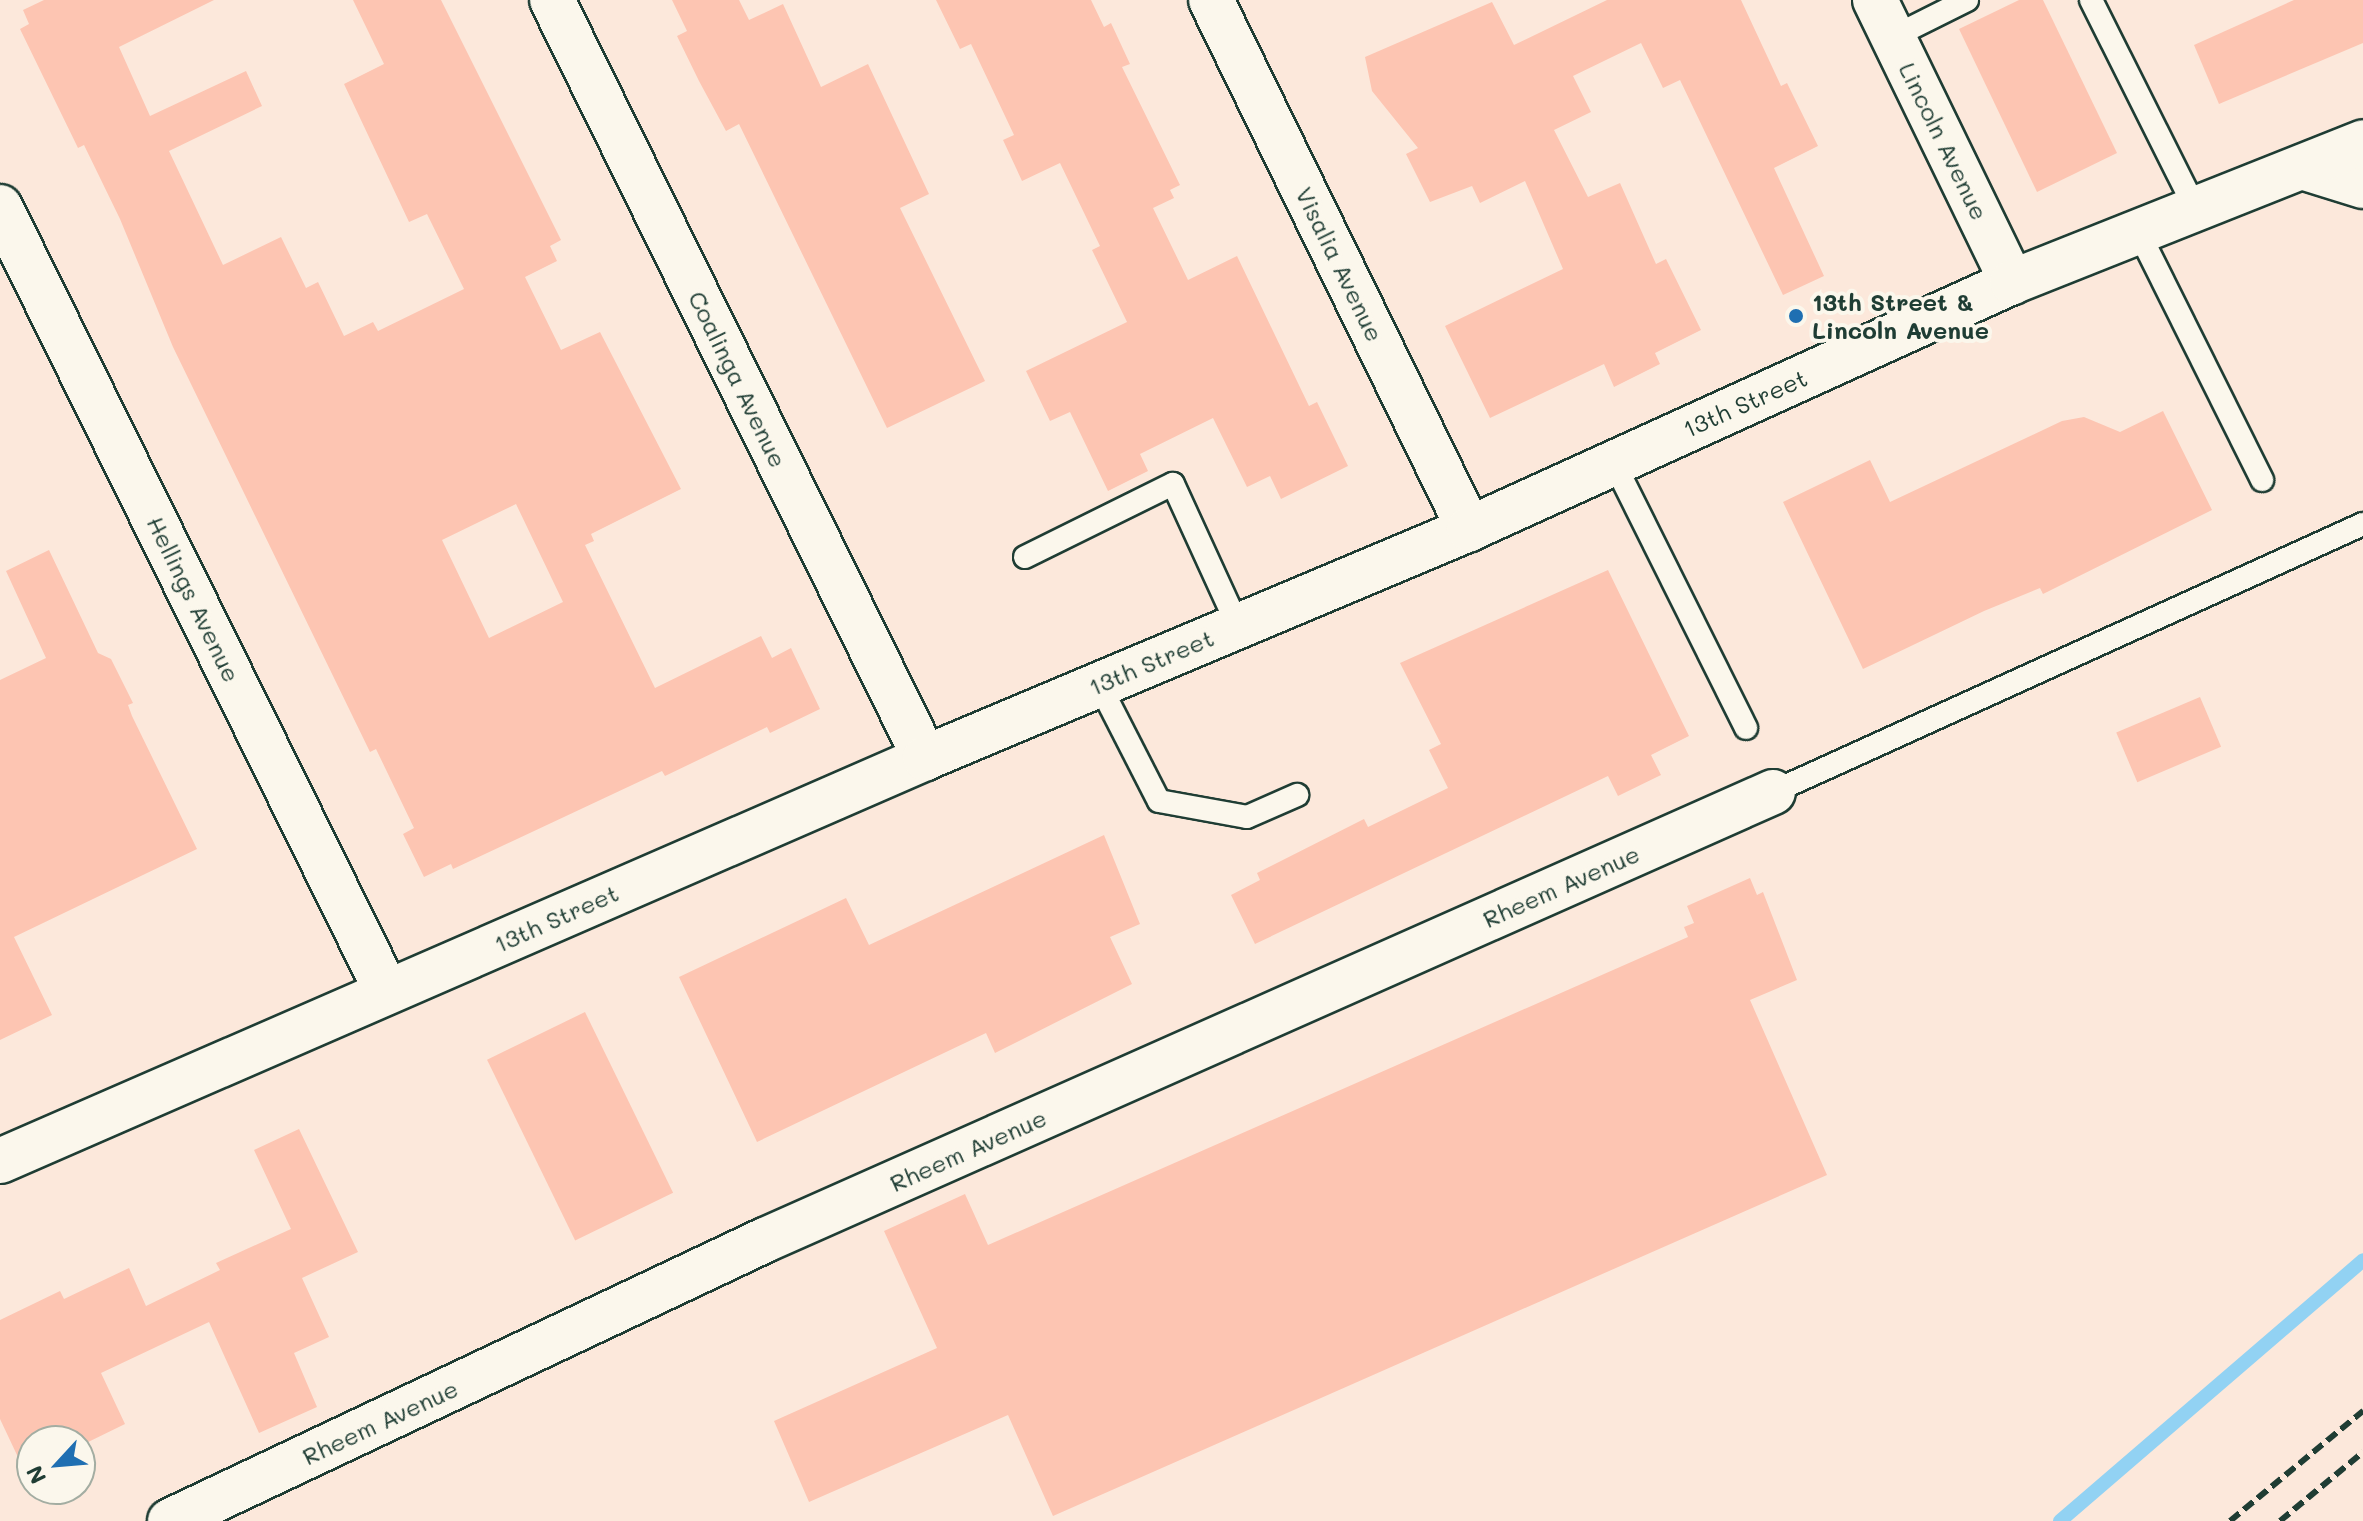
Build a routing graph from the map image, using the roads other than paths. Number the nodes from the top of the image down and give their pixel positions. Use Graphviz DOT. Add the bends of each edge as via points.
graph roads {
  1 [pos="552,0"];
  2 [pos="1211,0"];
  3 [pos="1967,0"];
  4 [pos="2091,0"];
  5 [pos="1884,19"];
  6 [pos="2363,142"];
  7 [pos="2305,168"];
  8 [pos="2363,186"];
  9 [pos="0,207"];
  10 [pos="2196,210"];
  11 [pos="2139,233"];
  12 [pos="2012,282"];
  13 [pos="1614,463"];
  14 [pos="2262,480"];
  15 [pos="2363,524"];
  16 [pos="1469,529"];
  17 [pos="1025,557"];
  18 [pos="1238,626"];
  19 [pos="1099,684"];
  20 [pos="1746,728"];
  21 [pos="925,758"];
  22 [pos="1773,792"];
  23 [pos="1297,795"];
  24 [pos="387,992"];
  25 [pos="0,1161"];
  26 [pos="170,1521"];
  1 -- 21 [label="street, Coalinga Avenue"];
  2 -- 16 [label="street, Visalia Avenue"];
  3 -- 5 [label="lane"];
  4 -- 10 [label="lane"];
  5 -- 12 [label="street, Lincoln Avenue"];
  6 -- 7 [label="street, 13th Street"];
  7 -- 8 [label="street"];
  7 -- 10 [label="street, 13th Street"];
  9 -- 24 [label="street, Hellings Avenue"];
  10 -- 11 [label="street, 13th Street"];
  11 -- 12 [label="street, 13th Street"];
  11 -- 14 [label="lane"];
  12 -- 13 [label="street, 13th Street"];
  13 -- 16 [label="street, 13th Street"];
  13 -- 20 [label="lane"];
  15 -- 22 [label="lane"];
  16 -- 18 [label="street, 13th Street"];
  17 -- 18 [label="lane" via="1173,484"];
  18 -- 19 [label="street, 13th Street"];
  19 -- 21 [label="street, 13th Street"];
  19 -- 23 [label="lane" via="1159,801 1247,817"];
  21 -- 24 [label="street, 13th Street"];
  22 -- 26 [label="street, Rheem Avenue" via="765,1240"];
  24 -- 25 [label="street, 13th Street"];
}
